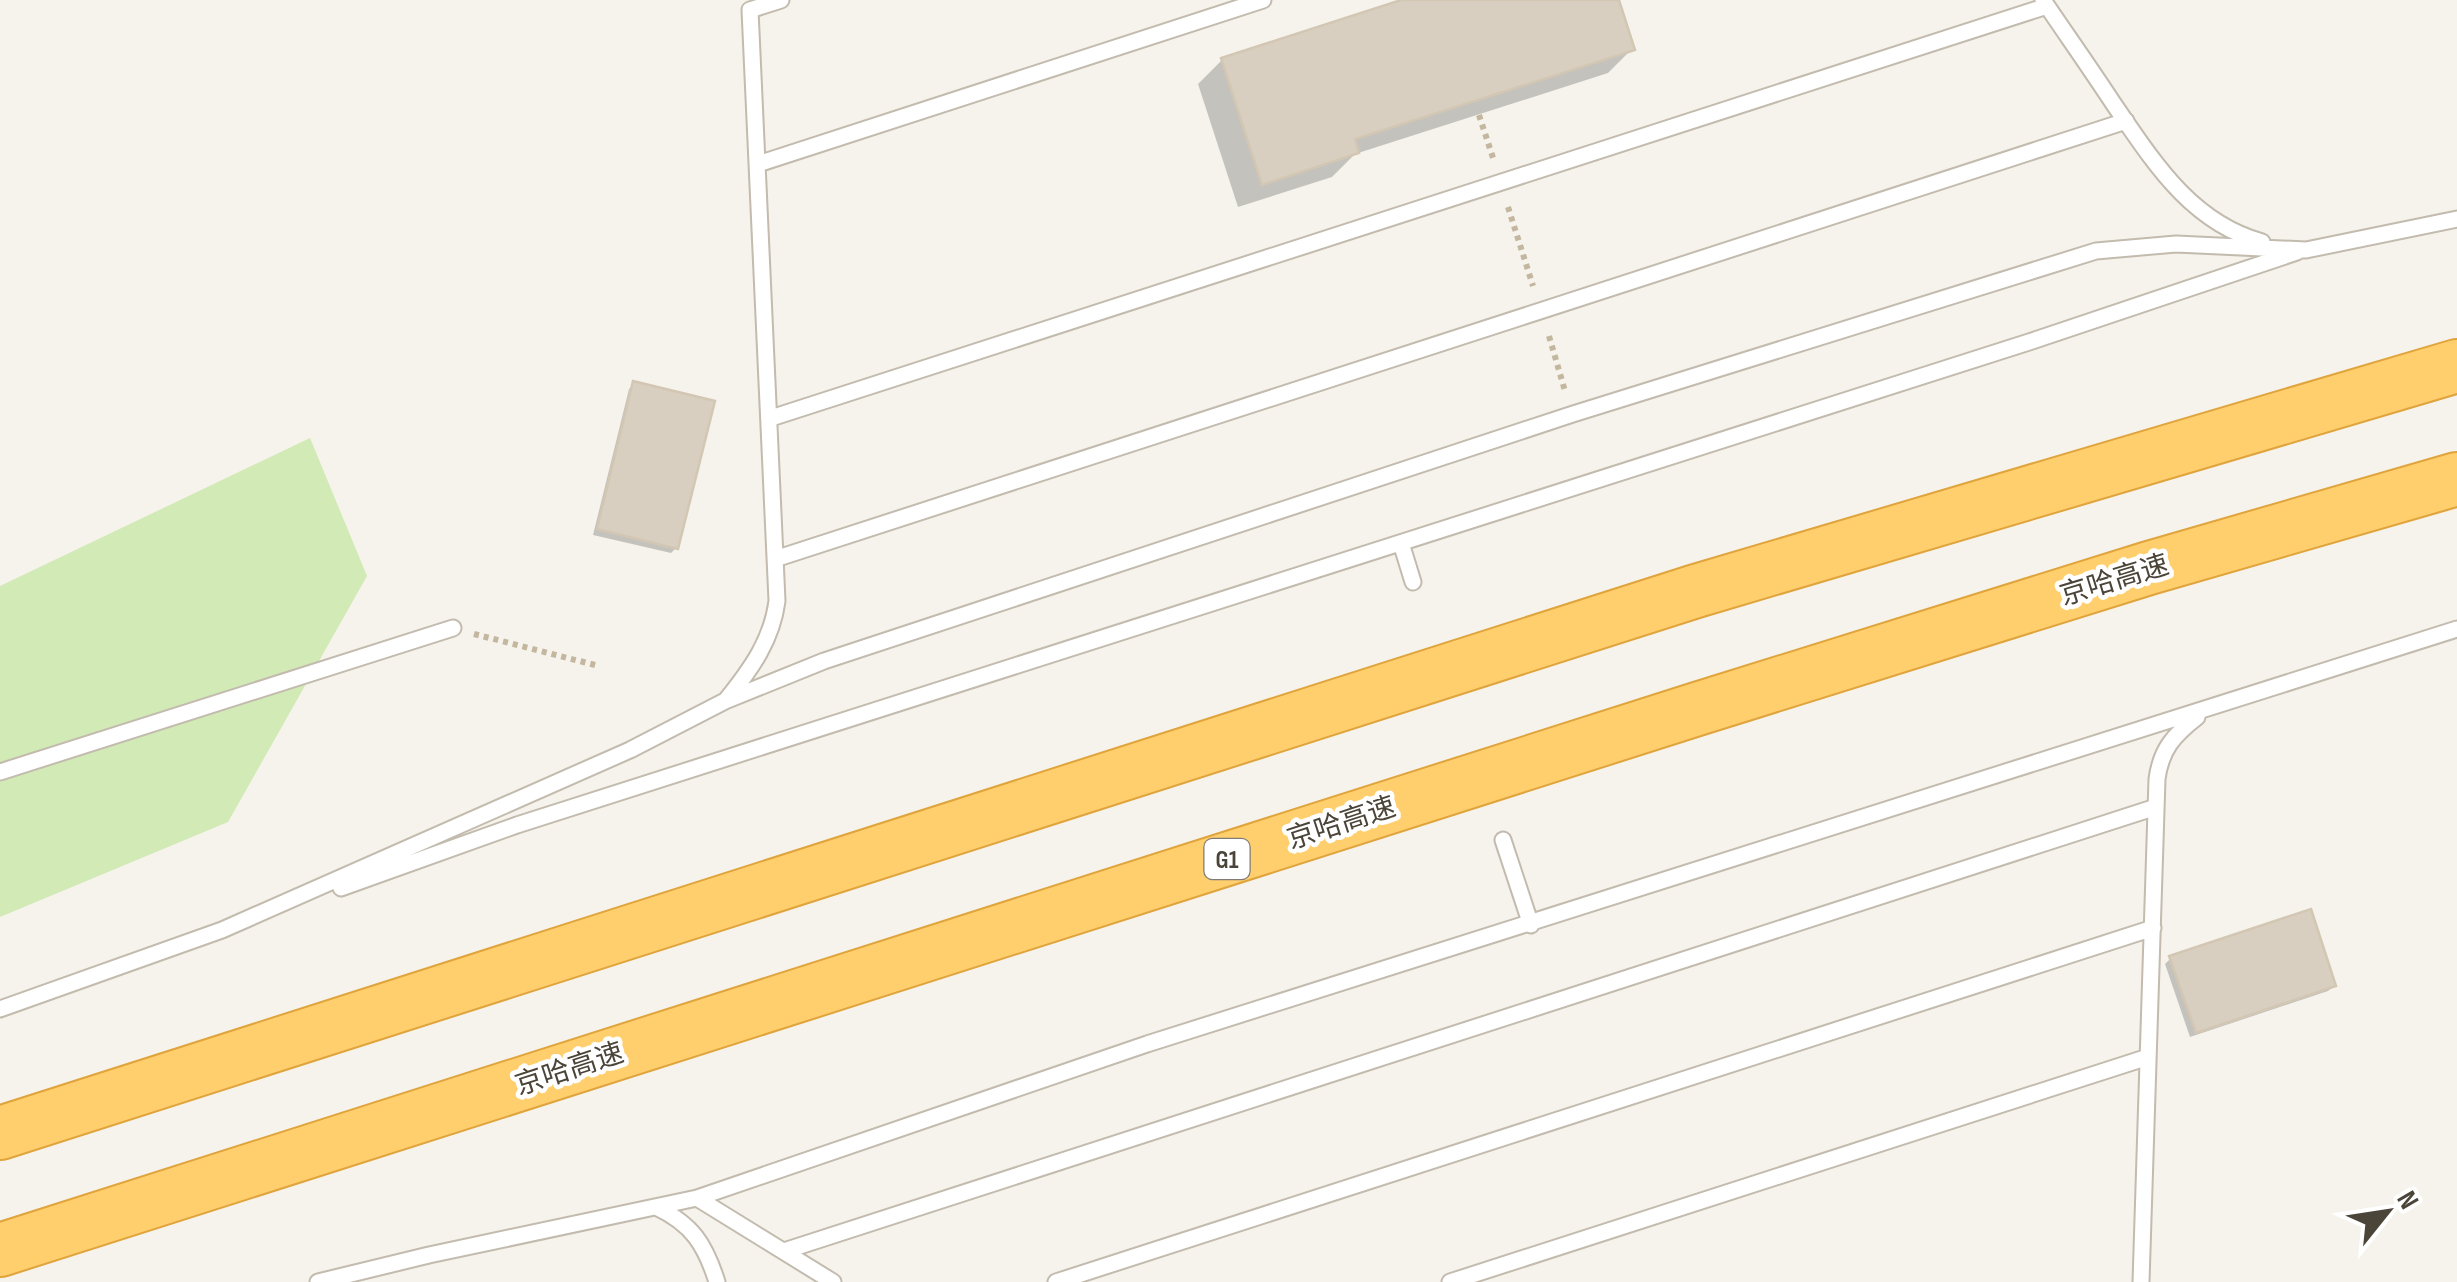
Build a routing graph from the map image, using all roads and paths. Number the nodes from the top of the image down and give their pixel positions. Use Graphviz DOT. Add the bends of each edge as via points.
graph roads {
  1 [pos="781,0"];
  2 [pos="1263,0"];
  3 [pos="2045,3"];
  4 [pos="1479,115"];
  5 [pos="2126,121"];
  6 [pos="758,164"];
  7 [pos="1501,182"];
  8 [pos="2457,220"];
  9 [pos="2306,250"];
  10 [pos="1541,311"];
  11 [pos="2457,366"];
  12 [pos="1572,414"];
  13 [pos="771,418"];
  14 [pos="2457,478"];
  15 [pos="1402,543"];
  16 [pos="778,558"];
  17 [pos="1413,582"];
  18 [pos="453,628"];
  19 [pos="2457,629"];
  20 [pos="599,666"];
  21 [pos="725,701"];
  22 [pos="2205,711"];
  23 [pos="0,772"];
  24 [pos="2156,808"];
  25 [pos="1504,840"];
  26 [pos="1531,925"];
  27 [pos="2152,928"];
  28 [pos="222,930"];
  29 [pos="0,1009"];
  30 [pos="2148,1058"];
  31 [pos="0,1134"];
  32 [pos="697,1198"];
  33 [pos="656,1207"];
  34 [pos="0,1250"];
  35 [pos="784,1251"];
  36 [pos="318,1282"];
  37 [pos="717,1282"];
  38 [pos="833,1282"];
  39 [pos="1056,1282"];
  40 [pos="1450,1282"];
  41 [pos="2141,1282"];
  1 -- 6 [label="lane" via="750,10"];
  2 -- 6 [label="lane"];
  3 -- 5 [label="lane"];
  3 -- 7 [label="lane"];
  4 -- 7 [label="path"];
  5 -- 9 [label="lane" via="2164,178 2190,203 2238,234"];
  5 -- 10 [label="lane"];
  6 -- 13 [label="lane"];
  7 -- 10 [label="path"];
  7 -- 13 [label="lane"];
  8 -- 9 [label="lane"];
  9 -- 12 [label="lane" via="2176,244 2096,251"];
  9 -- 15 [label="lane"];
  10 -- 12 [label="path"];
  10 -- 16 [label="lane"];
  11 -- 31 [label="highway" via="1696,591"];
  12 -- 21 [label="lane" via="824,661"];
  13 -- 16 [label="lane"];
  14 -- 34 [label="highway, 京哈高速 / G1" via="1716,703"];
  15 -- 17 [label="lane"];
  15 -- 28 [label="lane" via="517,825"];
  16 -- 21 [label="lane" via="775,622"];
  18 -- 20 [label="path"];
  18 -- 23 [label="lane"];
  19 -- 22 [label="lane"];
  21 -- 28 [label="lane" via="630,750"];
  22 -- 24 [label="lane" via="2159,759"];
  22 -- 26 [label="lane"];
  24 -- 27 [label="lane"];
  24 -- 35 [label="lane"];
  25 -- 26 [label="lane"];
  26 -- 32 [label="lane" via="1147,1044"];
  27 -- 30 [label="lane"];
  27 -- 39 [label="lane"];
  28 -- 29 [label="lane"];
  30 -- 40 [label="lane"];
  30 -- 41 [label="lane"];
  32 -- 33 [label="lane"];
  32 -- 35 [label="lane"];
  33 -- 36 [label="lane"];
  33 -- 37 [label="lane" via="697,1236"];
  35 -- 38 [label="lane"];
}
